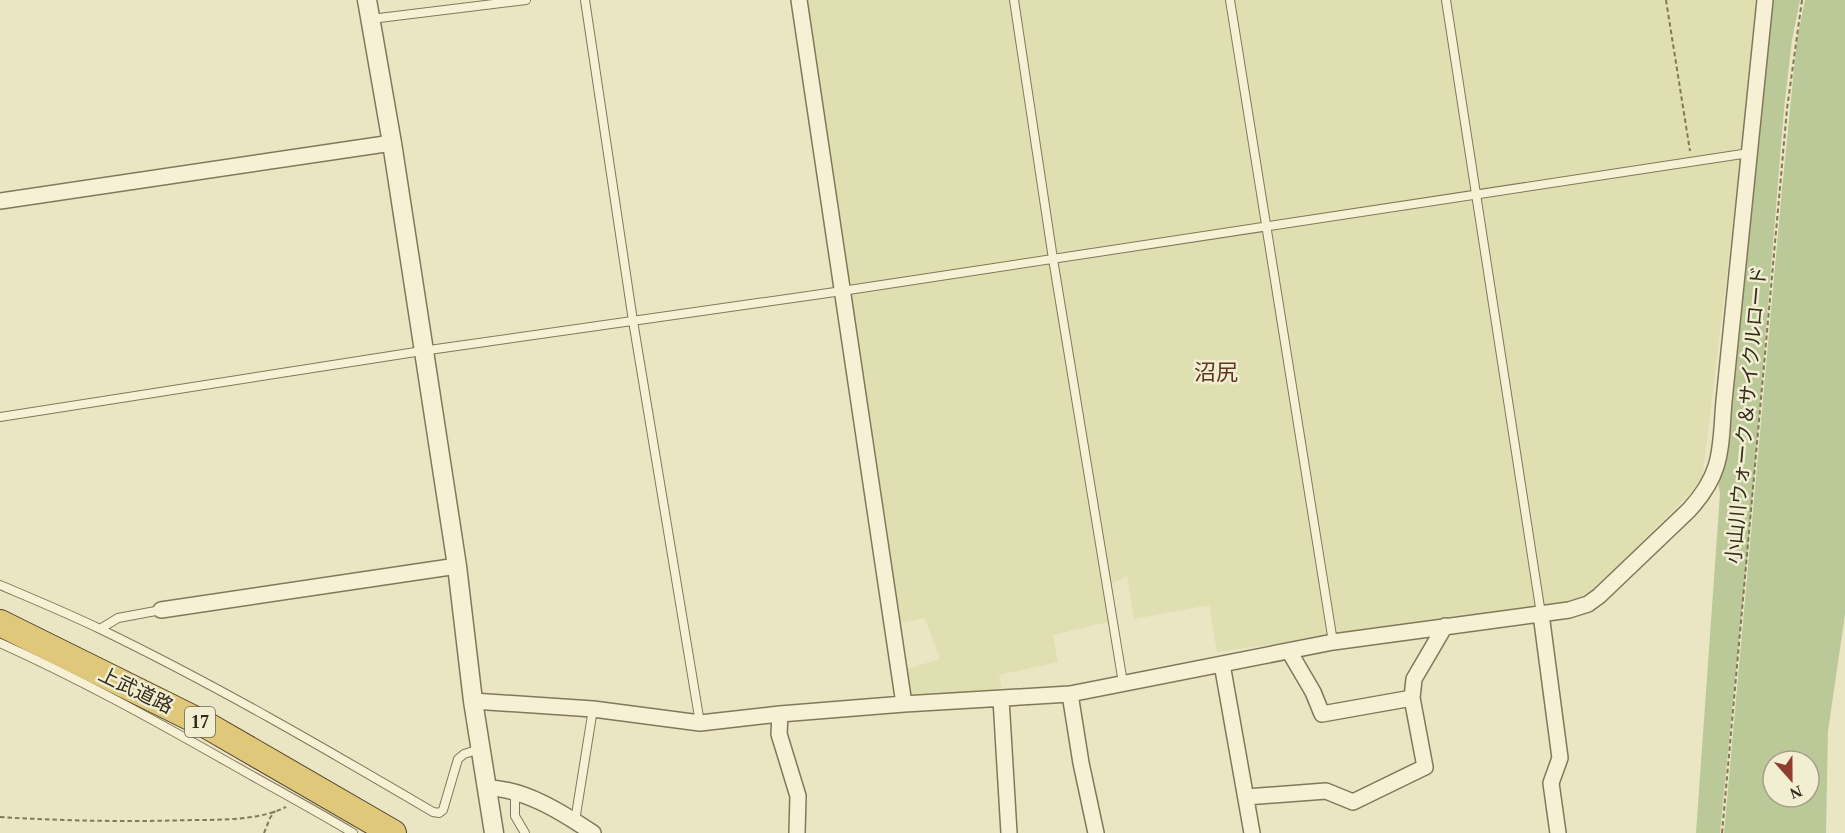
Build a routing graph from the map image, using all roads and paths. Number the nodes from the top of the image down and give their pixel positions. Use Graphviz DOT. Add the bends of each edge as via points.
graph roads {
  1 [pos="367,0"];
  2 [pos="526,0"];
  3 [pos="585,0"];
  4 [pos="800,0"];
  5 [pos="1014,0"];
  6 [pos="1230,0"];
  7 [pos="1446,0"];
  8 [pos="1666,0"];
  9 [pos="1765,0"];
  10 [pos="1802,0"];
  11 [pos="370,20"];
  12 [pos="392,143"];
  13 [pos="1749,153"];
  14 [pos="1691,162"];
  15 [pos="1478,195"];
  16 [pos="0,201"];
  17 [pos="1267,227"];
  18 [pos="1053,259"];
  19 [pos="842,291"];
  20 [pos="633,321"];
  21 [pos="423,351"];
  22 [pos="0,417"];
  23 [pos="457,566"];
  24 [pos="0,585"];
  25 [pos="161,610"];
  26 [pos="1541,614"];
  27 [pos="0,623"];
  28 [pos="1445,626"];
  29 [pos="100,629"];
  30 [pos="1333,642"];
  31 [pos="0,643"];
  32 [pos="1289,651"];
  33 [pos="1222,664"];
  34 [pos="1123,683"];
  35 [pos="1070,694"];
  36 [pos="1412,698"];
  37 [pos="1001,699"];
  38 [pos="473,701"];
  39 [pos="904,704"];
  40 [pos="593,709"];
  41 [pos="780,714"];
  42 [pos="700,723"];
  43 [pos="480,749"];
  44 [pos="487,788"];
  45 [pos="515,793"];
  46 [pos="293,797"];
  47 [pos="1246,797"];
  48 [pos="275,811"];
  49 [pos="0,817"];
  50 [pos="575,821"];
  51 [pos="264,833"];
  52 [pos="352,833"];
  53 [pos="393,833"];
  54 [pos="494,833"];
  55 [pos="525,833"];
  56 [pos="593,833"];
  57 [pos="797,833"];
  58 [pos="1009,833"];
  59 [pos="1096,833"];
  60 [pos="1252,833"];
  61 [pos="1558,833"];
  62 [pos="1722,833"];
  1 -- 11 [label="street"];
  2 -- 11 [label="lane"];
  3 -- 20 [label="lane"];
  4 -- 19 [label="street"];
  5 -- 18 [label="lane"];
  6 -- 17 [label="lane"];
  7 -- 15 [label="lane"];
  8 -- 14 [label="path"];
  9 -- 13 [label="street"];
  10 -- 62 [label="path, 小山川ウォーク＆サイクルロード" via="1787,109"];
  11 -- 12 [label="street"];
  12 -- 16 [label="street"];
  12 -- 21 [label="street"];
  13 -- 14 [label="lane"];
  13 -- 26 [label="street" via="1720,451 1712,482 1689,510 1599,596 1580,608"];
  14 -- 15 [label="lane"];
  15 -- 17 [label="lane"];
  15 -- 26 [label="lane"];
  17 -- 18 [label="lane"];
  17 -- 30 [label="lane"];
  18 -- 19 [label="lane"];
  18 -- 34 [label="lane"];
  19 -- 20 [label="lane"];
  19 -- 39 [label="street"];
  20 -- 21 [label="lane"];
  20 -- 42 [label="lane"];
  21 -- 22 [label="lane"];
  21 -- 23 [label="street"];
  23 -- 25 [label="street"];
  23 -- 38 [label="street"];
  24 -- 29 [label="lane"];
  25 -- 29 [label="lane" via="118,618"];
  26 -- 28 [label="street"];
  26 -- 61 [label="street" via="1560,758 1551,783"];
  27 -- 53 [label="highway, 上武道路 / 17" via="208,726"];
  28 -- 30 [label="street"];
  28 -- 36 [label="street" via="1414,679"];
  29 -- 43 [label="lane" via="283,725 433,812 443,810 458,759"];
  30 -- 32 [label="street"];
  31 -- 46 [label="lane" via="145,715"];
  32 -- 33 [label="street"];
  32 -- 36 [label="street" via="1322,714"];
  33 -- 34 [label="street"];
  33 -- 47 [label="street"];
  34 -- 35 [label="street"];
  35 -- 37 [label="street"];
  35 -- 59 [label="street"];
  36 -- 47 [label="street" via="1425,766 1353,802 1326,791"];
  37 -- 39 [label="street"];
  37 -- 58 [label="street"];
  38 -- 40 [label="street"];
  38 -- 43 [label="street"];
  39 -- 41 [label="street"];
  40 -- 42 [label="street"];
  40 -- 50 [label="lane"];
  41 -- 42 [label="street"];
  41 -- 57 [label="street" via="779,734 798,796"];
  43 -- 44 [label="street"];
  44 -- 45 [label="street"];
  44 -- 54 [label="street"];
  45 -- 50 [label="street"];
  45 -- 55 [label="lane" via="515,816"];
  46 -- 48 [label="path" via="286,808"];
  46 -- 52 [label="lane"];
  47 -- 60 [label="street"];
  48 -- 49 [label="path" via="233,819 175,821"];
  48 -- 51 [label="path"];
  50 -- 56 [label="street"];
}
